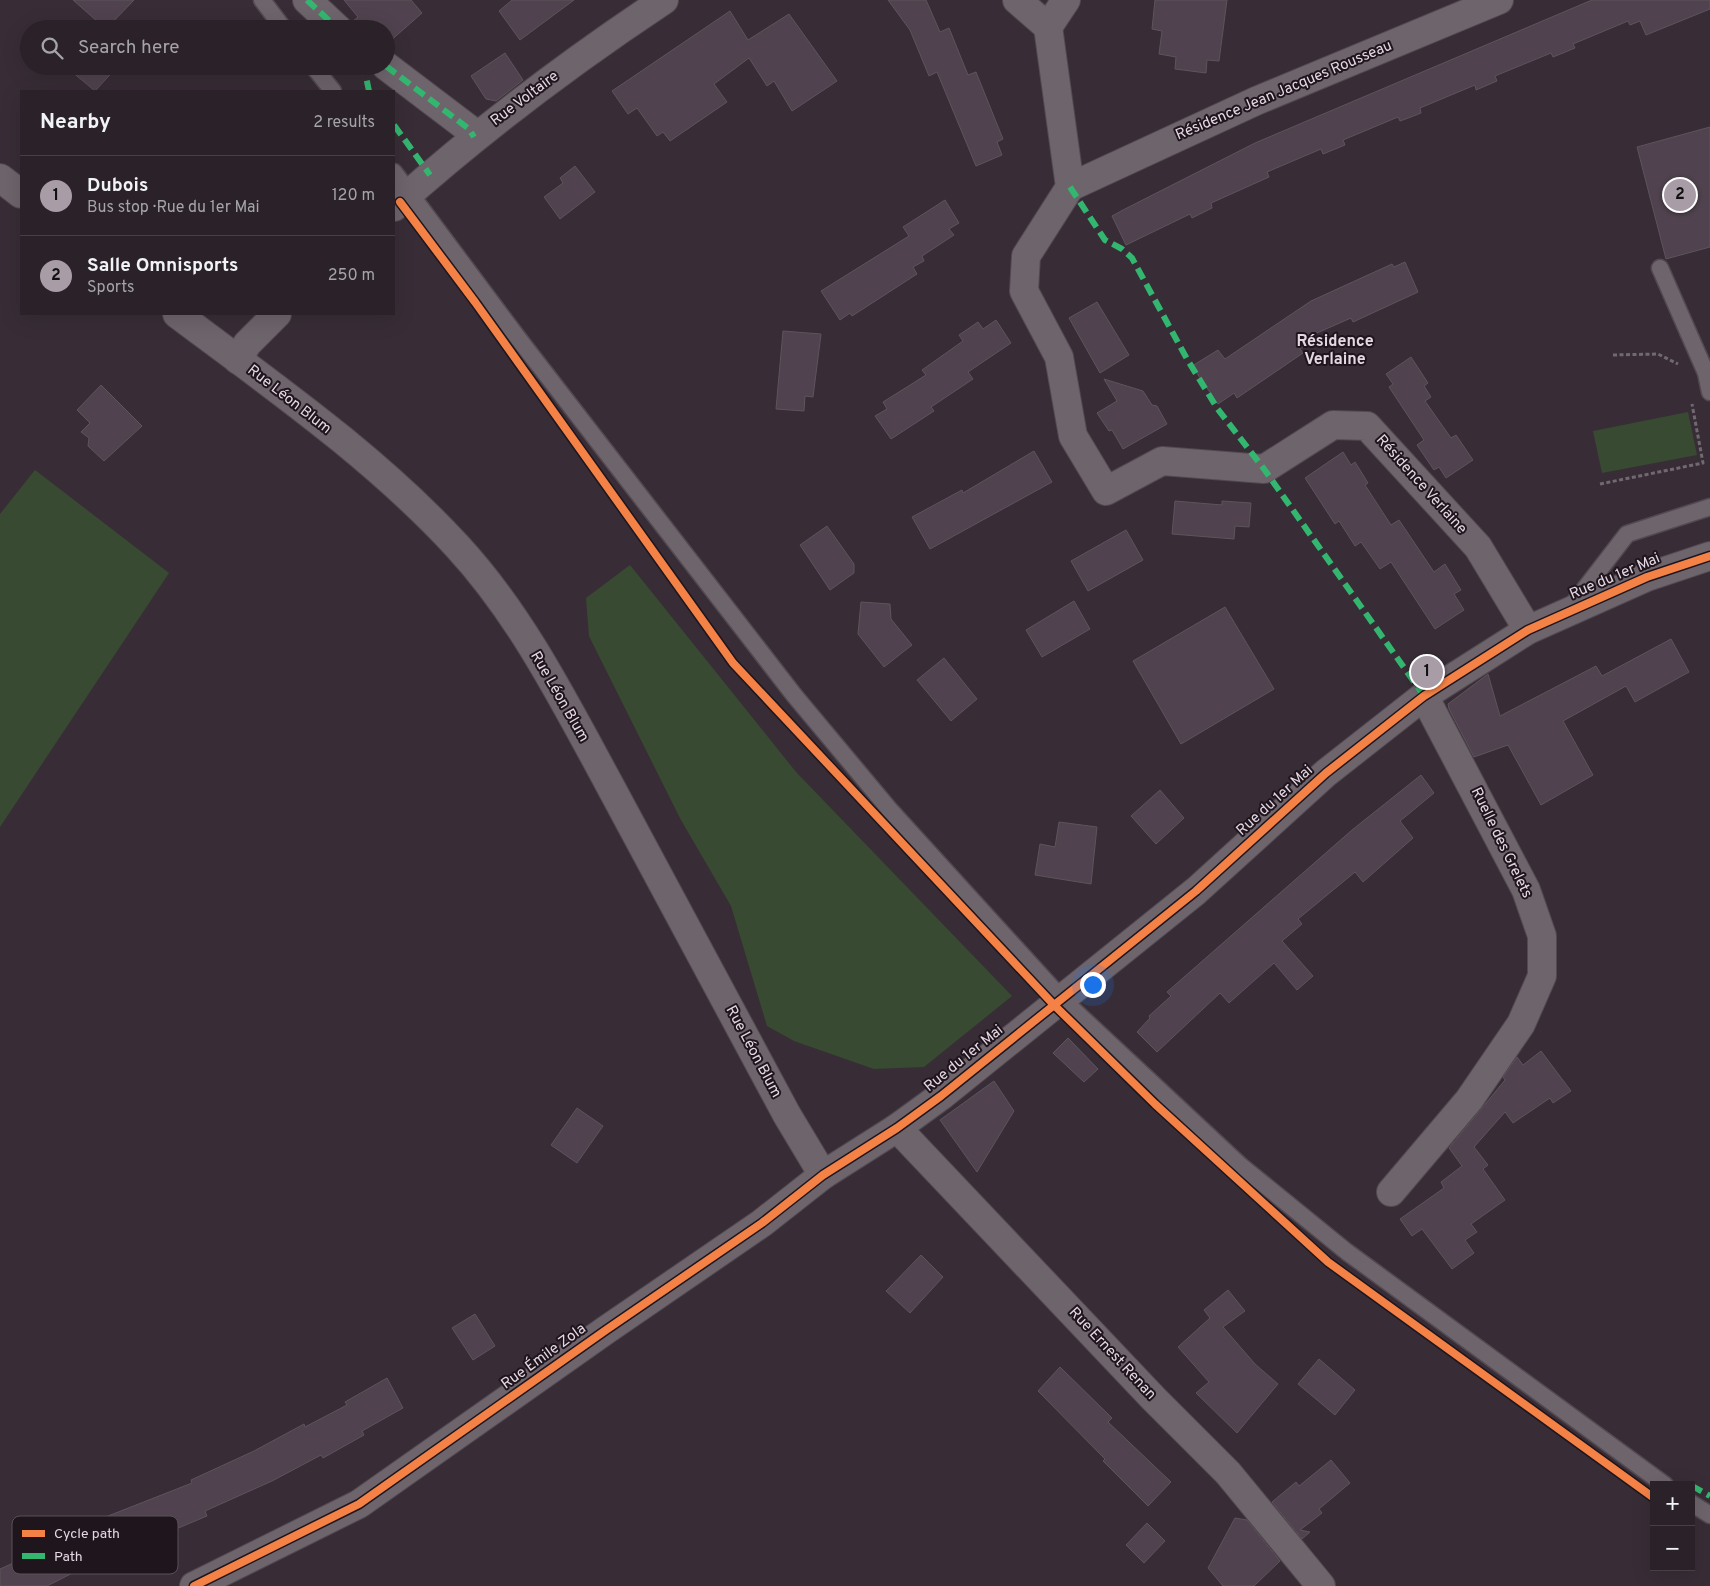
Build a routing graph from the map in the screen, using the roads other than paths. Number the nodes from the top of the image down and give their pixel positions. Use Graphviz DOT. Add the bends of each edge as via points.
graph roads {
  1 [pos="262,0"];
  2 [pos="307,0"];
  3 [pos="664,0"];
  4 [pos="1017,0"];
  5 [pos="1066,0"];
  6 [pos="1499,0"];
  7 [pos="277,20"];
  8 [pos="328,20"];
  9 [pos="1048,28"];
  10 [pos="395,73"];
  11 [pos="320,75"];
  12 [pos="332,90"];
  13 [pos="474,137"];
  14 [pos="0,178"];
  15 [pos="1070,187"];
  16 [pos="399,191"];
  17 [pos="20,193"];
  18 [pos="1660,268"];
  19 [pos="177,315"];
  20 [pos="276,315"];
  21 [pos="238,360"];
  22 [pos="1710,392"];
  23 [pos="1710,507"];
  24 [pos="1710,556"];
  25 [pos="1566,613"];
  26 [pos="1528,630"];
  27 [pos="1424,696"];
  28 [pos="1063,1000"];
  29 [pos="897,1128"];
  30 [pos="823,1175"];
  31 [pos="1392,1192"];
  32 [pos="1660,1481"];
  33 [pos="1695,1506"];
  34 [pos="1710,1515"];
  35 [pos="194,1586"];
  36 [pos="1321,1586"];
  1 -- 7 [label="lane"];
  2 -- 8 [label="street"];
  3 -- 13 [label="street, Rue Voltaire"];
  4 -- 9 [label="street"];
  5 -- 9 [label="street"];
  6 -- 15 [label="street, Résidence Jean Jacques Rousseau" via="1256,101"];
  9 -- 15 [label="street"];
  10 -- 13 [label="street" via="469,129"];
  11 -- 12 [label="lane"];
  13 -- 16 [label="street, Rue Voltaire"];
  14 -- 17 [label="street"];
  15 -- 26 [label="street, Résidence Verlaine" via="1026,256 1024,291 1058,356 1073,436 1106,491 1162,461 1264,469 1333,425 1368,426 1478,547"];
  16 -- 28 [label="lane" via="794,695 890,810"];
  18 -- 22 [label="lane" via="1706,373"];
  19 -- 21 [label="street, Rue Léon Blum"];
  20 -- 21 [label="street" via="247,344"];
  21 -- 30 [label="street, Rue Léon Blum" via="329,430 400,491 458,547 501,602 551,678 784,1109"];
  23 -- 25 [label="lane" via="1627,534"];
  24 -- 25 [label="street, Rue du 1er Mai" via="1646,577"];
  25 -- 26 [label="street, Rue du 1er Mai"];
  26 -- 27 [label="street, Rue du 1er Mai"];
  27 -- 28 [label="street, Rue du 1er Mai" via="1326,773 1196,891"];
  27 -- 31 [label="street, Ruelle des Grelets" via="1526,890 1542,936 1542,976 1521,1024 1469,1100"];
  28 -- 29 [label="street, Rue du 1er Mai"];
  28 -- 32 [label="lane" via="1240,1165 1347,1252"];
  29 -- 30 [label="street, Rue Émile Zola"];
  29 -- 36 [label="street, Rue Ernest Renan" via="1228,1473"];
  30 -- 35 [label="street, Rue Émile Zola" via="762,1223 359,1504"];
  33 -- 34 [label="lane"];
}
